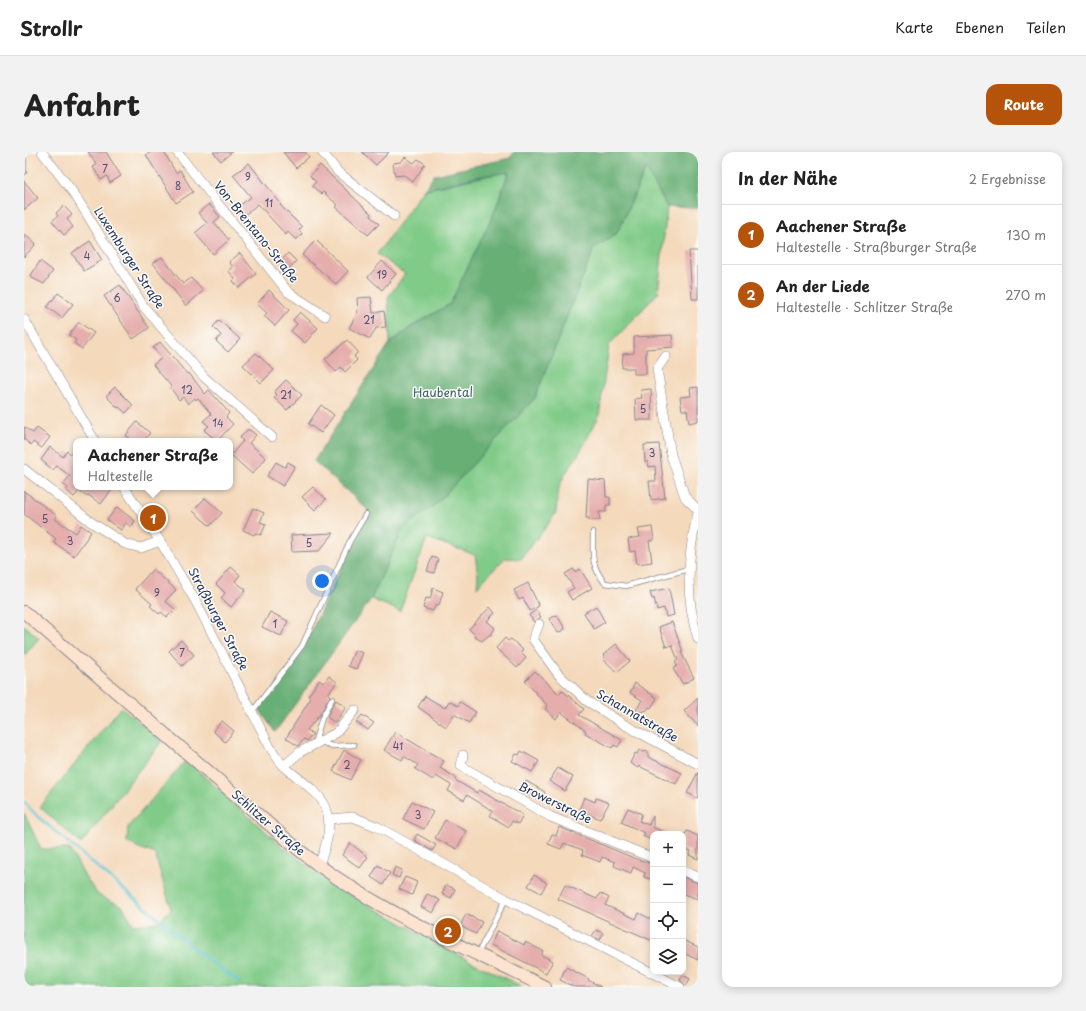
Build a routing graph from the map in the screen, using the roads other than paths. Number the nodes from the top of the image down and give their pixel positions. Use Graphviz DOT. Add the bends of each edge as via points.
graph roads {
  1 [pos="42,152"];
  2 [pos="177,152"];
  3 [pos="322,152"];
  4 [pos="24,158"];
  5 [pos="24,172"];
  6 [pos="394,216"];
  7 [pos="325,316"];
  8 [pos="24,319"];
  9 [pos="666,356"];
  10 [pos="272,437"];
  11 [pos="93,438"];
  12 [pos="24,469"];
  13 [pos="126,490"];
  14 [pos="698,511"];
  15 [pos="366,514"];
  16 [pos="592,532"];
  17 [pos="160,540"];
  18 [pos="688,569"];
  19 [pos="694,593"];
  20 [pos="24,612"];
  21 [pos="539,624"];
  22 [pos="698,639"];
  23 [pos="332,699"];
  24 [pos="355,710"];
  25 [pos="252,712"];
  26 [pos="317,744"];
  27 [pos="354,745"];
  28 [pos="463,755"];
  29 [pos="698,764"];
  30 [pos="284,766"];
  31 [pos="329,819"];
  32 [pos="650,857"];
  33 [pos="317,866"];
  34 [pos="686,871"];
  35 [pos="698,877"];
  36 [pos="506,899"];
  37 [pos="478,953"];
  38 [pos="545,987"];
  39 [pos="680,987"];
  1 -- 10 [label="street, Luxemburger Straße" via="75,195 144,307 204,377"];
  2 -- 7 [label="street, Von-Brentano-Straße" via="288,292"];
  3 -- 6 [label="street" via="338,172"];
  4 -- 5 [label="lane"];
  8 -- 11 [label="street"];
  9 -- 14 [label="street" via="657,369 671,455 685,497"];
  12 -- 17 [label="street" via="91,522 125,544 141,548"];
  13 -- 17 [label="street, Straßburger Straße"];
  14 -- 18 [label="street"];
  15 -- 25 [label="lane" via="350,541 302,646"];
  16 -- 18 [label="lane" via="594,567 605,583 626,586"];
  17 -- 25 [label="street, Straßburger Straße" via="212,632"];
  18 -- 19 [label="street"];
  19 -- 22 [label="street" via="691,612"];
  20 -- 33 [label="main road, Schlitzer Straße"];
  21 -- 29 [label="street, Schannatstraße" via="533,639 567,684 605,713"];
  23 -- 26 [label="lane" via="322,718"];
  24 -- 26 [label="street" via="336,733"];
  25 -- 30 [label="street, Straßburger Straße" via="270,747"];
  26 -- 27 [label="lane"];
  26 -- 30 [label="street" via="300,752"];
  28 -- 32 [label="street, Browerstraße" via="461,766 545,814"];
  30 -- 31 [label="street, Straßburger Straße" via="321,798"];
  31 -- 33 [label="street, Straßburger Straße" via="326,842"];
  31 -- 36 [label="street" via="353,817 364,820"];
  33 -- 37 [label="main road, Schlitzer Straße" via="365,897"];
  34 -- 35 [label="street"];
  36 -- 37 [label="lane"];
  36 -- 39 [label="street"];
  37 -- 38 [label="main road, Schlitzer Straße"];
}
